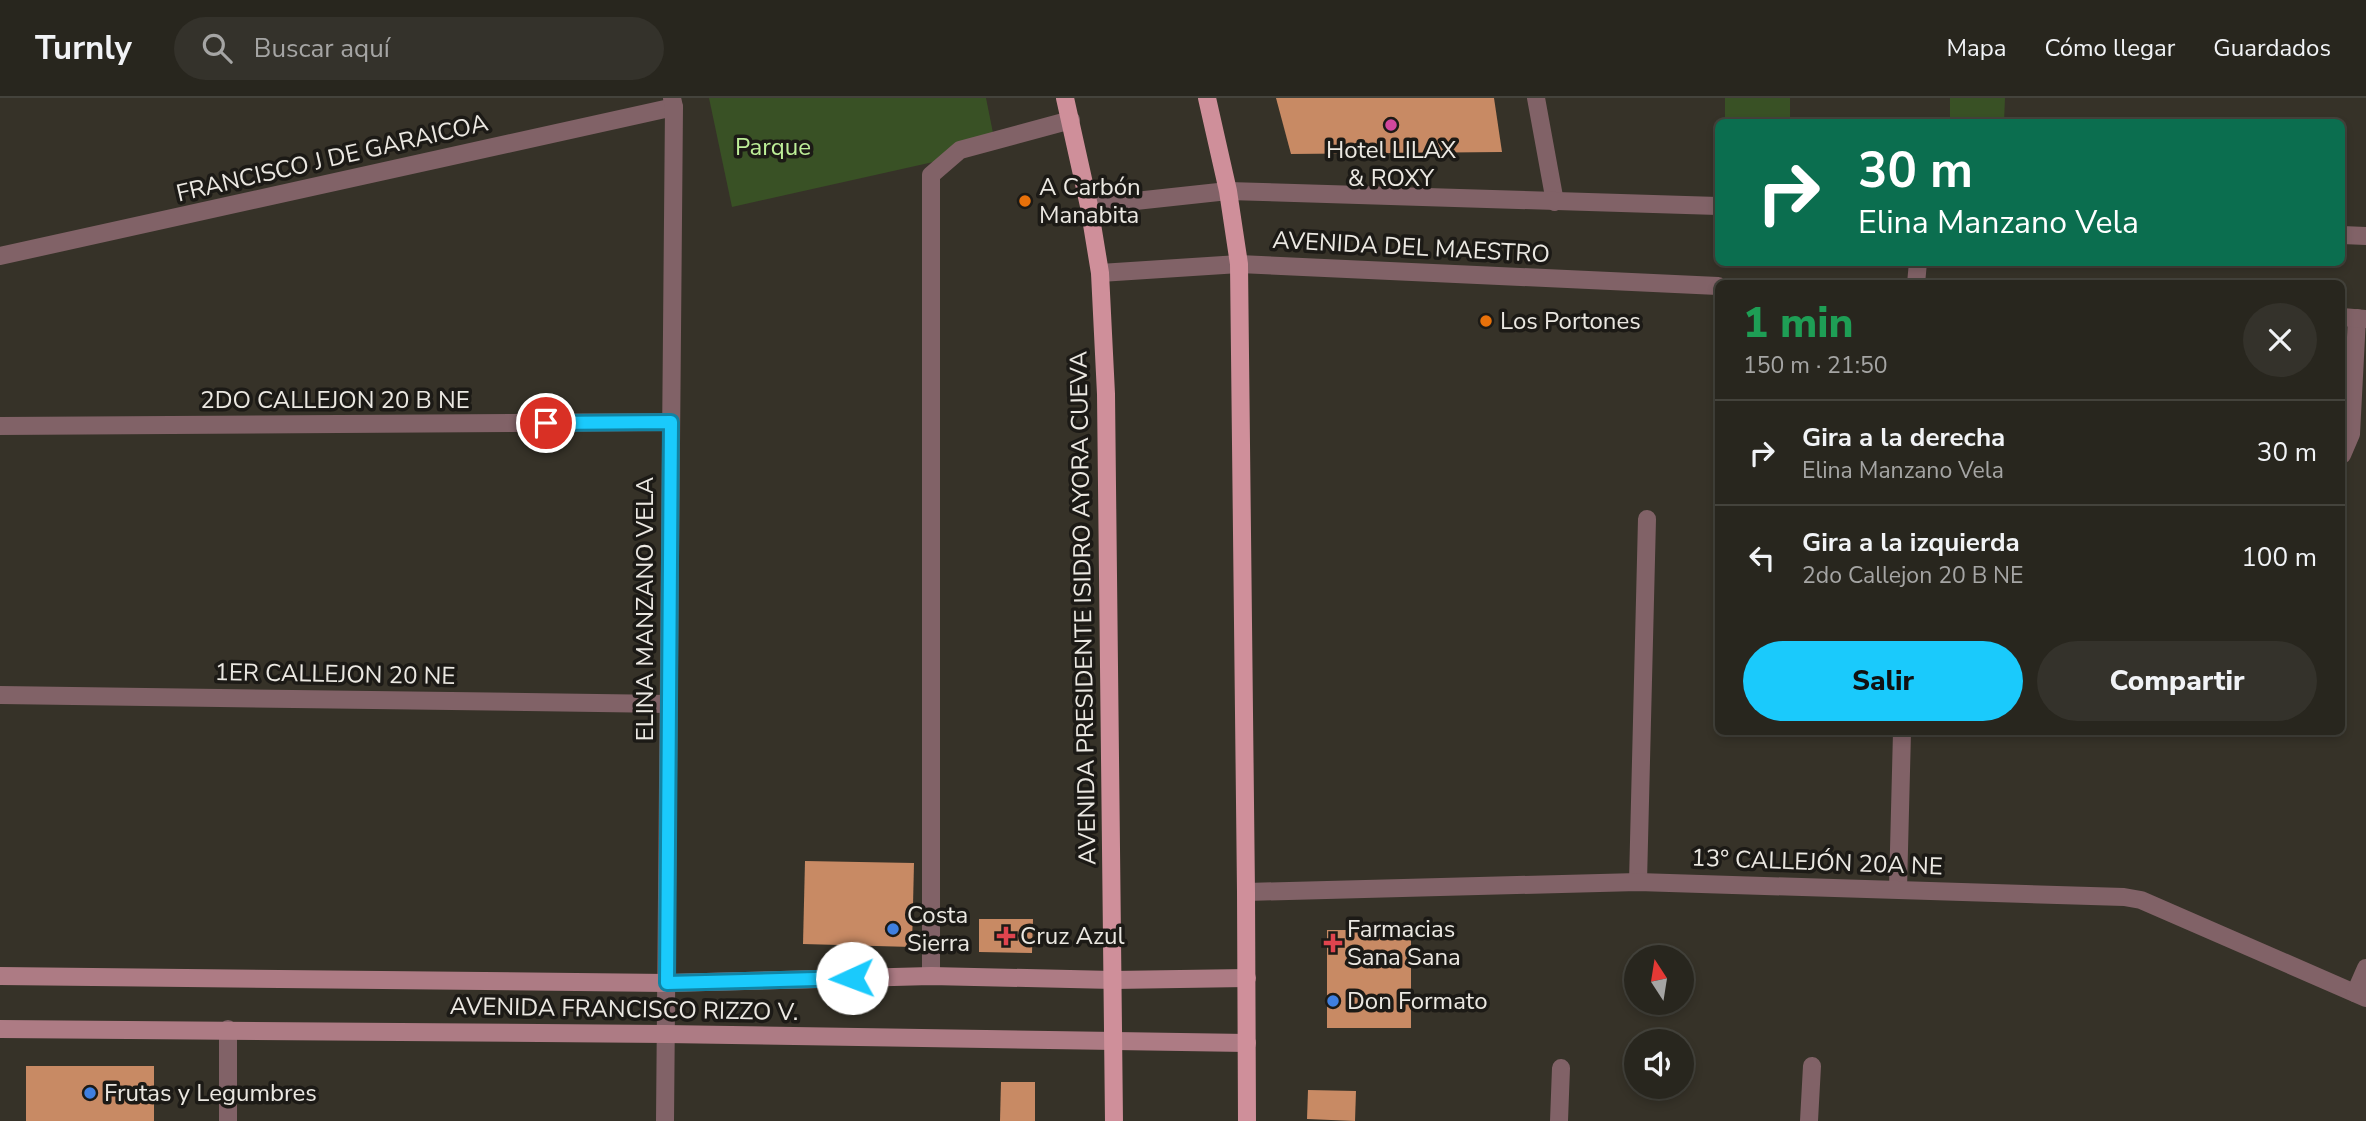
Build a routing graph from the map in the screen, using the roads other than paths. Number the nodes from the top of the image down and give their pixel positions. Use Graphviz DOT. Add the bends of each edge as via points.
graph roads {
  1 [pos="1065,98"];
  2 [pos="1207,98"];
  3 [pos="1536,98"];
  4 [pos="673,102"];
  5 [pos="1070,120"];
  6 [pos="1228,191"];
  7 [pos="1555,202"];
  8 [pos="1090,206"];
  9 [pos="1715,206"];
  10 [pos="2345,235"];
  11 [pos="2366,236"];
  12 [pos="0,256"];
  13 [pos="1239,264"];
  14 [pos="1101,273"];
  15 [pos="1715,286"];
  16 [pos="2355,318"];
  17 [pos="671,422"];
  18 [pos="0,426"];
  19 [pos="2345,448"];
  20 [pos="1647,519"];
  21 [pos="0,695"];
  22 [pos="669,704"];
  23 [pos="1902,735"];
  24 [pos="1638,882"];
  25 [pos="1898,889"];
  26 [pos="1246,892"];
  27 [pos="2366,968"];
  28 [pos="0,976"];
  29 [pos="931,976"];
  30 [pos="1247,978"];
  31 [pos="1113,980"];
  32 [pos="667,983"];
  33 [pos="2360,995"];
  34 [pos="0,1028"];
  35 [pos="228,1029"];
  36 [pos="666,1034"];
  37 [pos="1114,1041"];
  38 [pos="1247,1043"];
  39 [pos="1812,1066"];
  40 [pos="1561,1068"];
  41 [pos="228,1121"];
  42 [pos="665,1121"];
  43 [pos="1114,1121"];
  44 [pos="1247,1121"];
  45 [pos="1559,1121"];
  46 [pos="1809,1121"];
  1 -- 5 [label="main road, AVENIDA PRESIDENTE ISIDRO AYORA CUEVA"];
  2 -- 6 [label="main road"];
  3 -- 7 [label="street"];
  4 -- 12 [label="street, FRANCISCO J DE GARAICOA"];
  4 -- 17 [label="street, ELINA MANZANO VELA"];
  5 -- 8 [label="main road, AVENIDA PRESIDENTE ISIDRO AYORA CUEVA"];
  5 -- 29 [label="street" via="960,150 931,174"];
  6 -- 7 [label="street, AVENIDA DEL MAESTRO"];
  6 -- 8 [label="street, AVENIDA DEL MAESTRO"];
  6 -- 13 [label="main road"];
  7 -- 9 [label="street, AVENIDA DEL MAESTRO"];
  8 -- 14 [label="main road, AVENIDA PRESIDENTE ISIDRO AYORA CUEVA"];
  10 -- 11 [label="street"];
  13 -- 14 [label="street, AVENIDA DEL MAESTRO"];
  13 -- 15 [label="street, AVENIDA DEL MAESTRO"];
  13 -- 26 [label="main road"];
  14 -- 31 [label="main road, AVENIDA PRESIDENTE ISIDRO AYORA CUEVA"];
  16 -- 19 [label="street" via="2351,435"];
  17 -- 18 [label="street, 2DO CALLEJON 20 B NE"];
  17 -- 22 [label="street, ELINA MANZANO VELA"];
  20 -- 24 [label="street"];
  21 -- 22 [label="street, 1ER CALLEJON 20 NE"];
  22 -- 32 [label="street, ELINA MANZANO VELA"];
  23 -- 25 [label="street"];
  24 -- 25 [label="street, 13° CALLEJÓN 20A NE"];
  24 -- 26 [label="street, 13° CALLEJÓN 20A NE"];
  25 -- 33 [label="street, 13° CALLEJÓN 20A NE" via="2141,900"];
  26 -- 30 [label="main road"];
  27 -- 33 [label="street"];
  28 -- 32 [label="main road, AVENIDA FRANCISCO RIZZO V."];
  29 -- 31 [label="main road, AVENIDA FRANCISCO RIZZO V."];
  29 -- 32 [label="main road, AVENIDA FRANCISCO RIZZO V."];
  30 -- 31 [label="main road, AVENIDA FRANCISCO RIZZO V."];
  30 -- 38 [label="main road"];
  31 -- 37 [label="main road, AVENIDA PRESIDENTE ISIDRO AYORA CUEVA"];
  32 -- 36 [label="street, ELINA MANZANO VELA"];
  34 -- 35 [label="main road, AVENIDA FRANCISCO RIZZO V."];
  35 -- 36 [label="main road, AVENIDA FRANCISCO RIZZO V."];
  35 -- 41 [label="street"];
  36 -- 37 [label="main road, AVENIDA FRANCISCO RIZZO V."];
  36 -- 42 [label="street, ELINA MANZANO VELA"];
  37 -- 38 [label="main road, AVENIDA FRANCISCO RIZZO V."];
  37 -- 43 [label="main road, AVENIDA PRESIDENTE ISIDRO AYORA CUEVA"];
  38 -- 44 [label="main road"];
  39 -- 46 [label="street"];
  40 -- 45 [label="street"];
}
